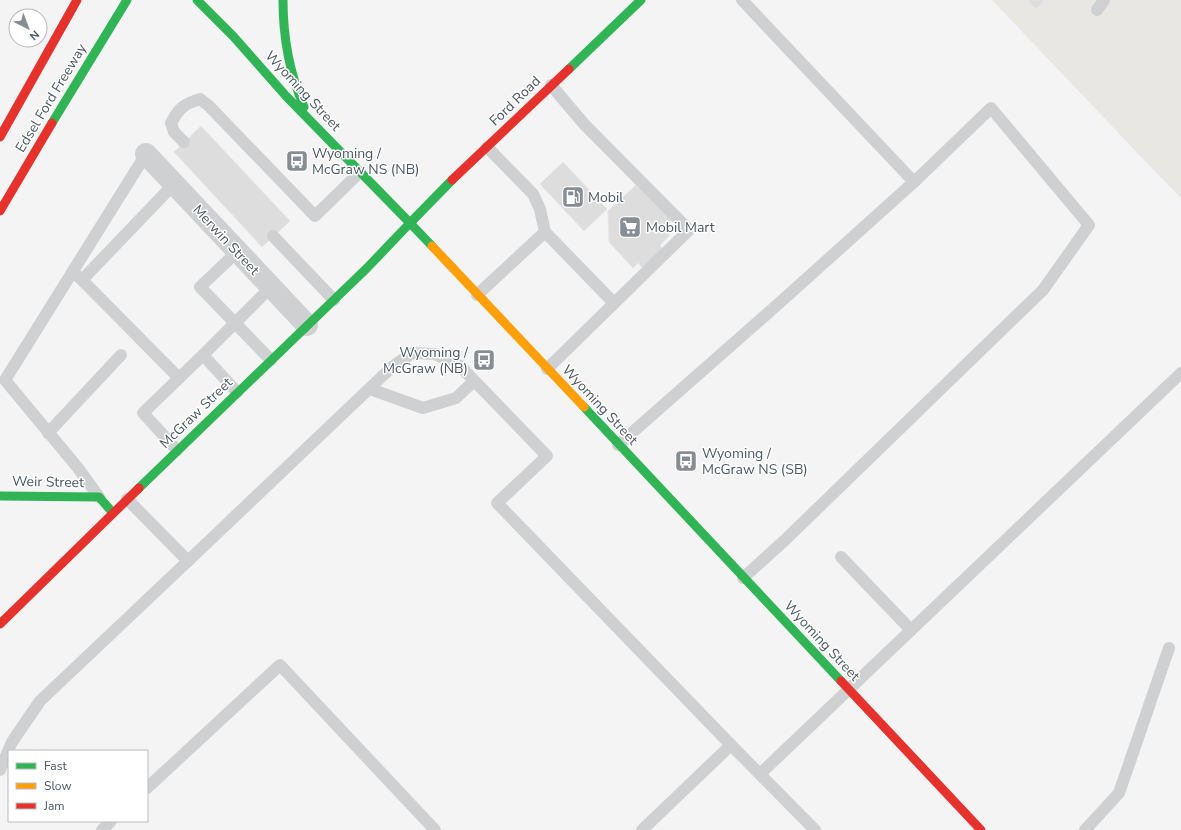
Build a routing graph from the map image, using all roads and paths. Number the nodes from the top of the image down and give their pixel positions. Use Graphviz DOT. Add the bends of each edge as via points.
graph roads {
  1 [pos="78,0"];
  2 [pos="127,0"];
  3 [pos="197,0"];
  4 [pos="282,0"];
  5 [pos="641,0"];
  6 [pos="742,0"];
  7 [pos="1104,0"];
  8 [pos="1097,10"];
  9 [pos="551,85"];
  10 [pos="310,119"];
  11 [pos="0,137"];
  12 [pos="184,142"];
  13 [pos="487,147"];
  14 [pos="146,154"];
  15 [pos="360,172"];
  16 [pos="914,182"];
  17 [pos="174,184"];
  18 [pos="0,211"];
  19 [pos="410,223"];
  20 [pos="545,232"];
  21 [pos="273,236"];
  22 [pos="237,252"];
  23 [pos="73,272"];
  24 [pos="82,280"];
  25 [pos="271,288"];
  26 [pos="477,295"];
  27 [pos="334,300"];
  28 [pos="614,303"];
  29 [pos="235,323"];
  30 [pos="307,326"];
  31 [pos="121,355"];
  32 [pos="203,355"];
  33 [pos="272,360"];
  34 [pos="547,369"];
  35 [pos="1181,373"];
  36 [pos="179,378"];
  37 [pos="474,381"];
  38 [pos="370,389"];
  39 [pos="237,392"];
  40 [pos="48,433"];
  41 [pos="618,445"];
  42 [pos="177,450"];
  43 [pos="0,496"];
  44 [pos="99,497"];
  45 [pos="128,499"];
  46 [pos="113,513"];
  47 [pos="842,557"];
  48 [pos="188,561"];
  49 [pos="743,578"];
  50 [pos="0,624"];
  51 [pos="911,630"];
  52 [pos="1169,648"];
  53 [pos="849,690"];
  54 [pos="732,745"];
  55 [pos="9,750"];
  56 [pos="8,751"];
  57 [pos="0,770"];
  58 [pos="760,774"];
  59 [pos="148,787"];
  60 [pos="110,822"];
  61 [pos="102,830"];
  62 [pos="435,830"];
  63 [pos="642,830"];
  64 [pos="815,830"];
  65 [pos="980,830"];
  66 [pos="1085,830"];
  1 -- 11 [label="main road, Edsel Ford Freeway"];
  2 -- 18 [label="main road, Edsel Ford Freeway"];
  3 -- 10 [label="main road, Wyoming Street"];
  4 -- 10 [label="main road" via="285,44 290,68 296,92"];
  5 -- 9 [label="main road, Ford Road"];
  6 -- 16 [label="lane"];
  7 -- 8 [label="lane"];
  9 -- 13 [label="main road, Ford Road"];
  9 -- 28 [label="lane" via="584,124 689,230"];
  10 -- 15 [label="main road, Wyoming Street"];
  12 -- 15 [label="lane" via="174,132 171,122 178,111 200,99 315,216"];
  13 -- 19 [label="main road, Ford Road"];
  13 -- 20 [label="lane" via="533,194 540,209"];
  14 -- 17 [label="street, Merwin Street"];
  14 -- 23 [label="lane"];
  15 -- 19 [label="main road, Wyoming Street"];
  16 -- 41 [label="lane"];
  16 -- 49 [label="lane" via="991,108 1089,225 1043,290"];
  17 -- 22 [label="street, Merwin Street"];
  17 -- 24 [label="lane"];
  19 -- 26 [label="main road, Wyoming Street"];
  19 -- 27 [label="main road, McGraw Street"];
  20 -- 26 [label="lane"];
  20 -- 28 [label="lane"];
  21 -- 27 [label="lane"];
  22 -- 25 [label="street, Merwin Street"];
  22 -- 29 [label="lane" via="200,287"];
  23 -- 24 [label="lane"];
  23 -- 40 [label="lane" via="5,380"];
  24 -- 36 [label="lane"];
  25 -- 29 [label="lane"];
  25 -- 30 [label="street, Merwin Street"];
  26 -- 34 [label="main road, Wyoming Street"];
  27 -- 30 [label="main road, McGraw Street"];
  28 -- 34 [label="lane"];
  29 -- 32 [label="lane"];
  29 -- 33 [label="lane"];
  30 -- 33 [label="main road, McGraw Street"];
  31 -- 40 [label="lane"];
  32 -- 36 [label="lane"];
  32 -- 39 [label="lane"];
  33 -- 39 [label="main road, McGraw Street"];
  34 -- 41 [label="main road, Wyoming Street"];
  35 -- 51 [label="lane"];
  36 -- 42 [label="lane" via="143,413"];
  37 -- 38 [label="lane" via="456,398 424,408"];
  37 -- 38 [label="lane" via="460,366 435,354 412,353 392,367"];
  37 -- 54 [label="lane" via="547,456 497,503"];
  38 -- 48 [label="lane"];
  39 -- 42 [label="main road, McGraw Street"];
  40 -- 44 [label="lane"];
  41 -- 49 [label="main road, Wyoming Street"];
  42 -- 45 [label="main road, McGraw Street"];
  43 -- 44 [label="main road, Weir Street"];
  44 -- 46 [label="main road, Weir Street"];
  45 -- 46 [label="main road, McGraw Street"];
  45 -- 48 [label="lane"];
  46 -- 50 [label="main road, McGraw Street"];
  47 -- 51 [label="lane"];
  48 -- 55 [label="lane" via="40,701"];
  49 -- 53 [label="main road, Wyoming Street"];
  51 -- 53 [label="lane"];
  52 -- 66 [label="lane" via="1119,793"];
  53 -- 58 [label="lane"];
  53 -- 65 [label="main road, Wyoming Street"];
  54 -- 58 [label="lane"];
  54 -- 63 [label="lane"];
  56 -- 57 [label="lane"];
  58 -- 64 [label="lane"];
  59 -- 62 [label="lane" via="280,666"];
  60 -- 61 [label="lane"];
}
